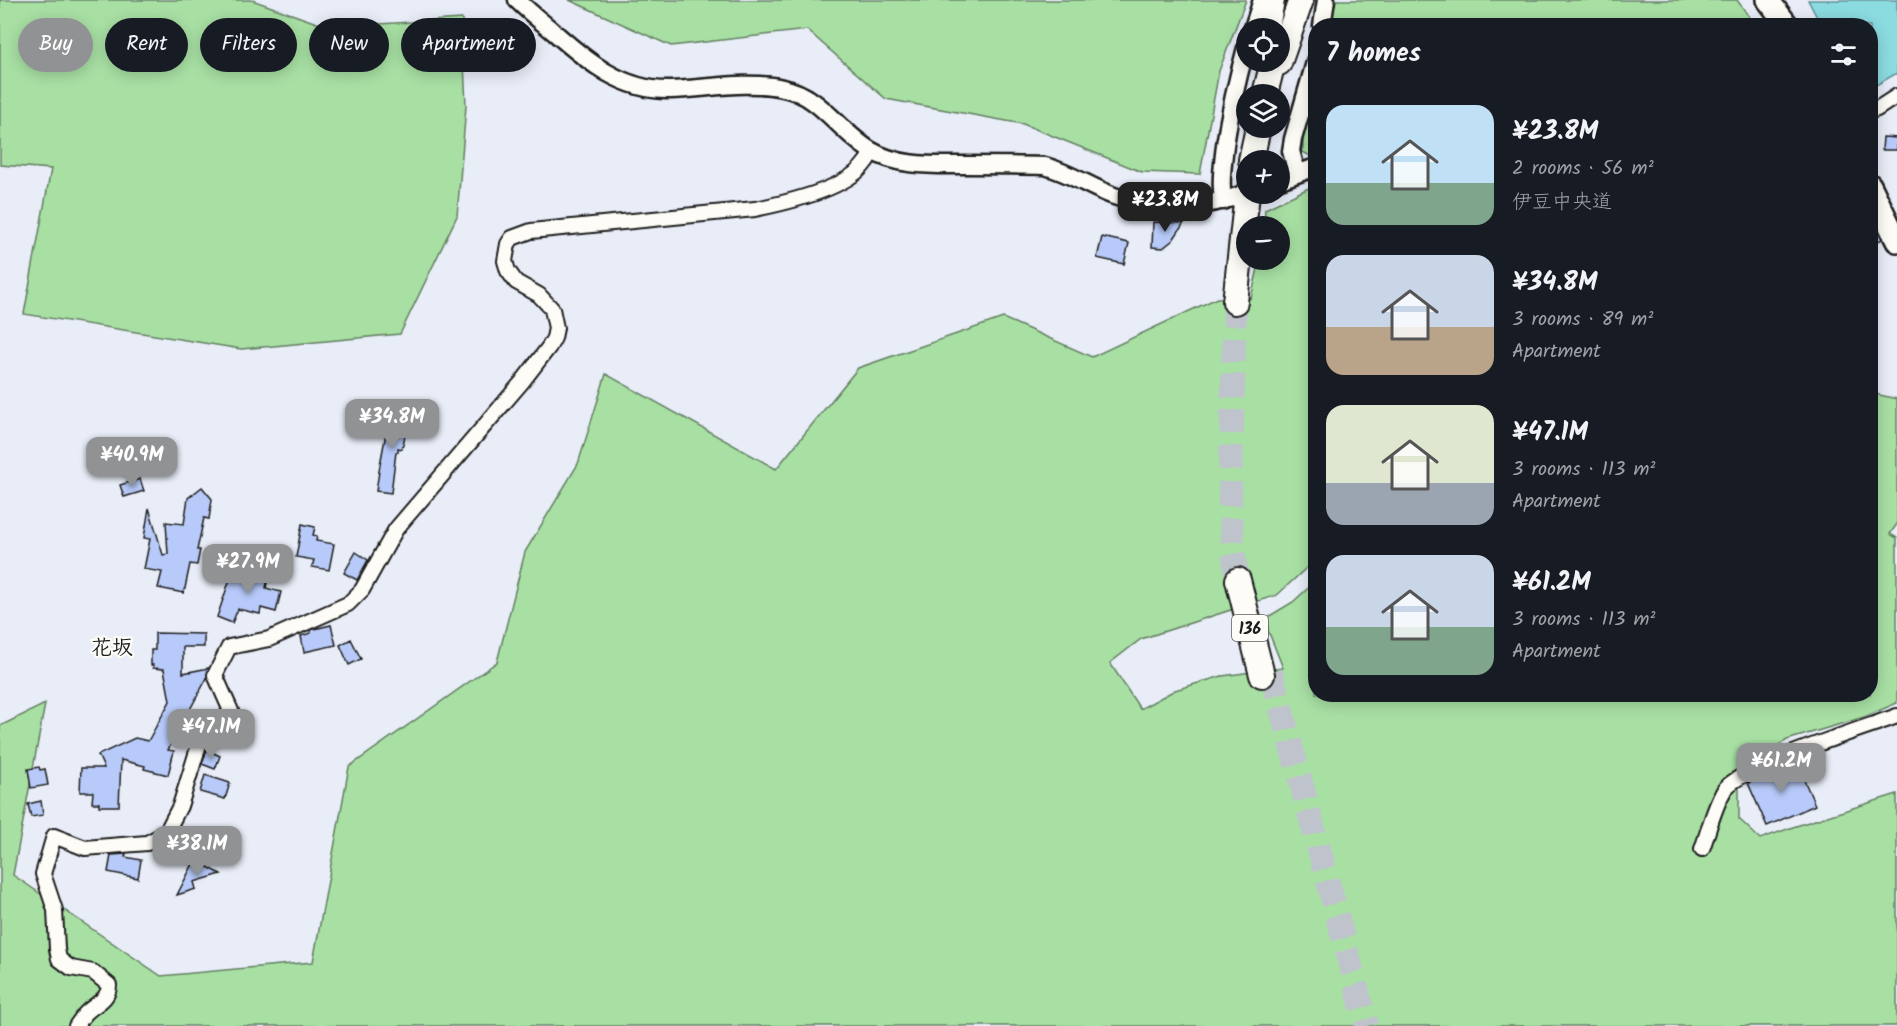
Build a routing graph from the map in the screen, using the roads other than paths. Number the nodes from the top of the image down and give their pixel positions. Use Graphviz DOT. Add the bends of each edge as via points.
graph roads {
  1 [pos="517,0"];
  2 [pos="1262,0"];
  3 [pos="1272,0"];
  4 [pos="1287,0"];
  5 [pos="1294,0"];
  6 [pos="1301,0"];
  7 [pos="1326,0"];
  8 [pos="1768,0"];
  9 [pos="1256,18"];
  10 [pos="1269,18"];
  11 [pos="1283,18"];
  12 [pos="1288,18"];
  13 [pos="1323,18"];
  14 [pos="1782,18"];
  15 [pos="1290,25"];
  16 [pos="1239,72"];
  17 [pos="1308,87"];
  18 [pos="1897,96"];
  19 [pos="1878,108"];
  20 [pos="872,151"];
  21 [pos="1308,170"];
  22 [pos="1297,173"];
  23 [pos="1290,176"];
  24 [pos="1236,197"];
  25 [pos="1223,201"];
  26 [pos="1878,202"];
  27 [pos="1897,241"];
  28 [pos="1242,270"];
  29 [pos="1238,303"];
  30 [pos="1241,579"];
  31 [pos="1267,674"];
  32 [pos="1897,716"];
  33 [pos="1702,849"];
  34 [pos="75,1026"];
  1 -- 20 [label="street" via="585,59 633,85 667,90 760,85 783,88 801,93 819,105"];
  2 -- 9 [label="street"];
  3 -- 10 [label="highway"];
  4 -- 11 [label="highway"];
  5 -- 12 [label="highway"];
  6 -- 15 [label="highway"];
  7 -- 13 [label="street"];
  8 -- 14 [label="highway"];
  16 -- 25 [label="street" via="1222,171"];
  17 -- 22 [label="street" via="1291,151"];
  18 -- 19 [label="street"];
  20 -- 25 [label="street" via="921,165 1045,166 1115,196 1160,205 1192,206"];
  20 -- 34 [label="street" via="865,165 849,178 780,204 531,231 512,238 506,252 508,271 516,282 539,295 552,309 556,328 549,347 396,529 356,598 269,639 229,647 215,675 231,711 217,726 203,732 180,806 166,833 147,843 85,848 54,836 43,874 55,910 59,959 71,968 93,972 109,985 105,997"];
  21 -- 22 [label="street"];
  22 -- 23 [label="street"];
  24 -- 25 [label="street"];
  26 -- 27 [label="highway"];
  28 -- 29 [label="highway"];
  30 -- 31 [label="highway, 136"];
  32 -- 33 [label="street" via="1763,765 1734,781 1725,788"];
}
